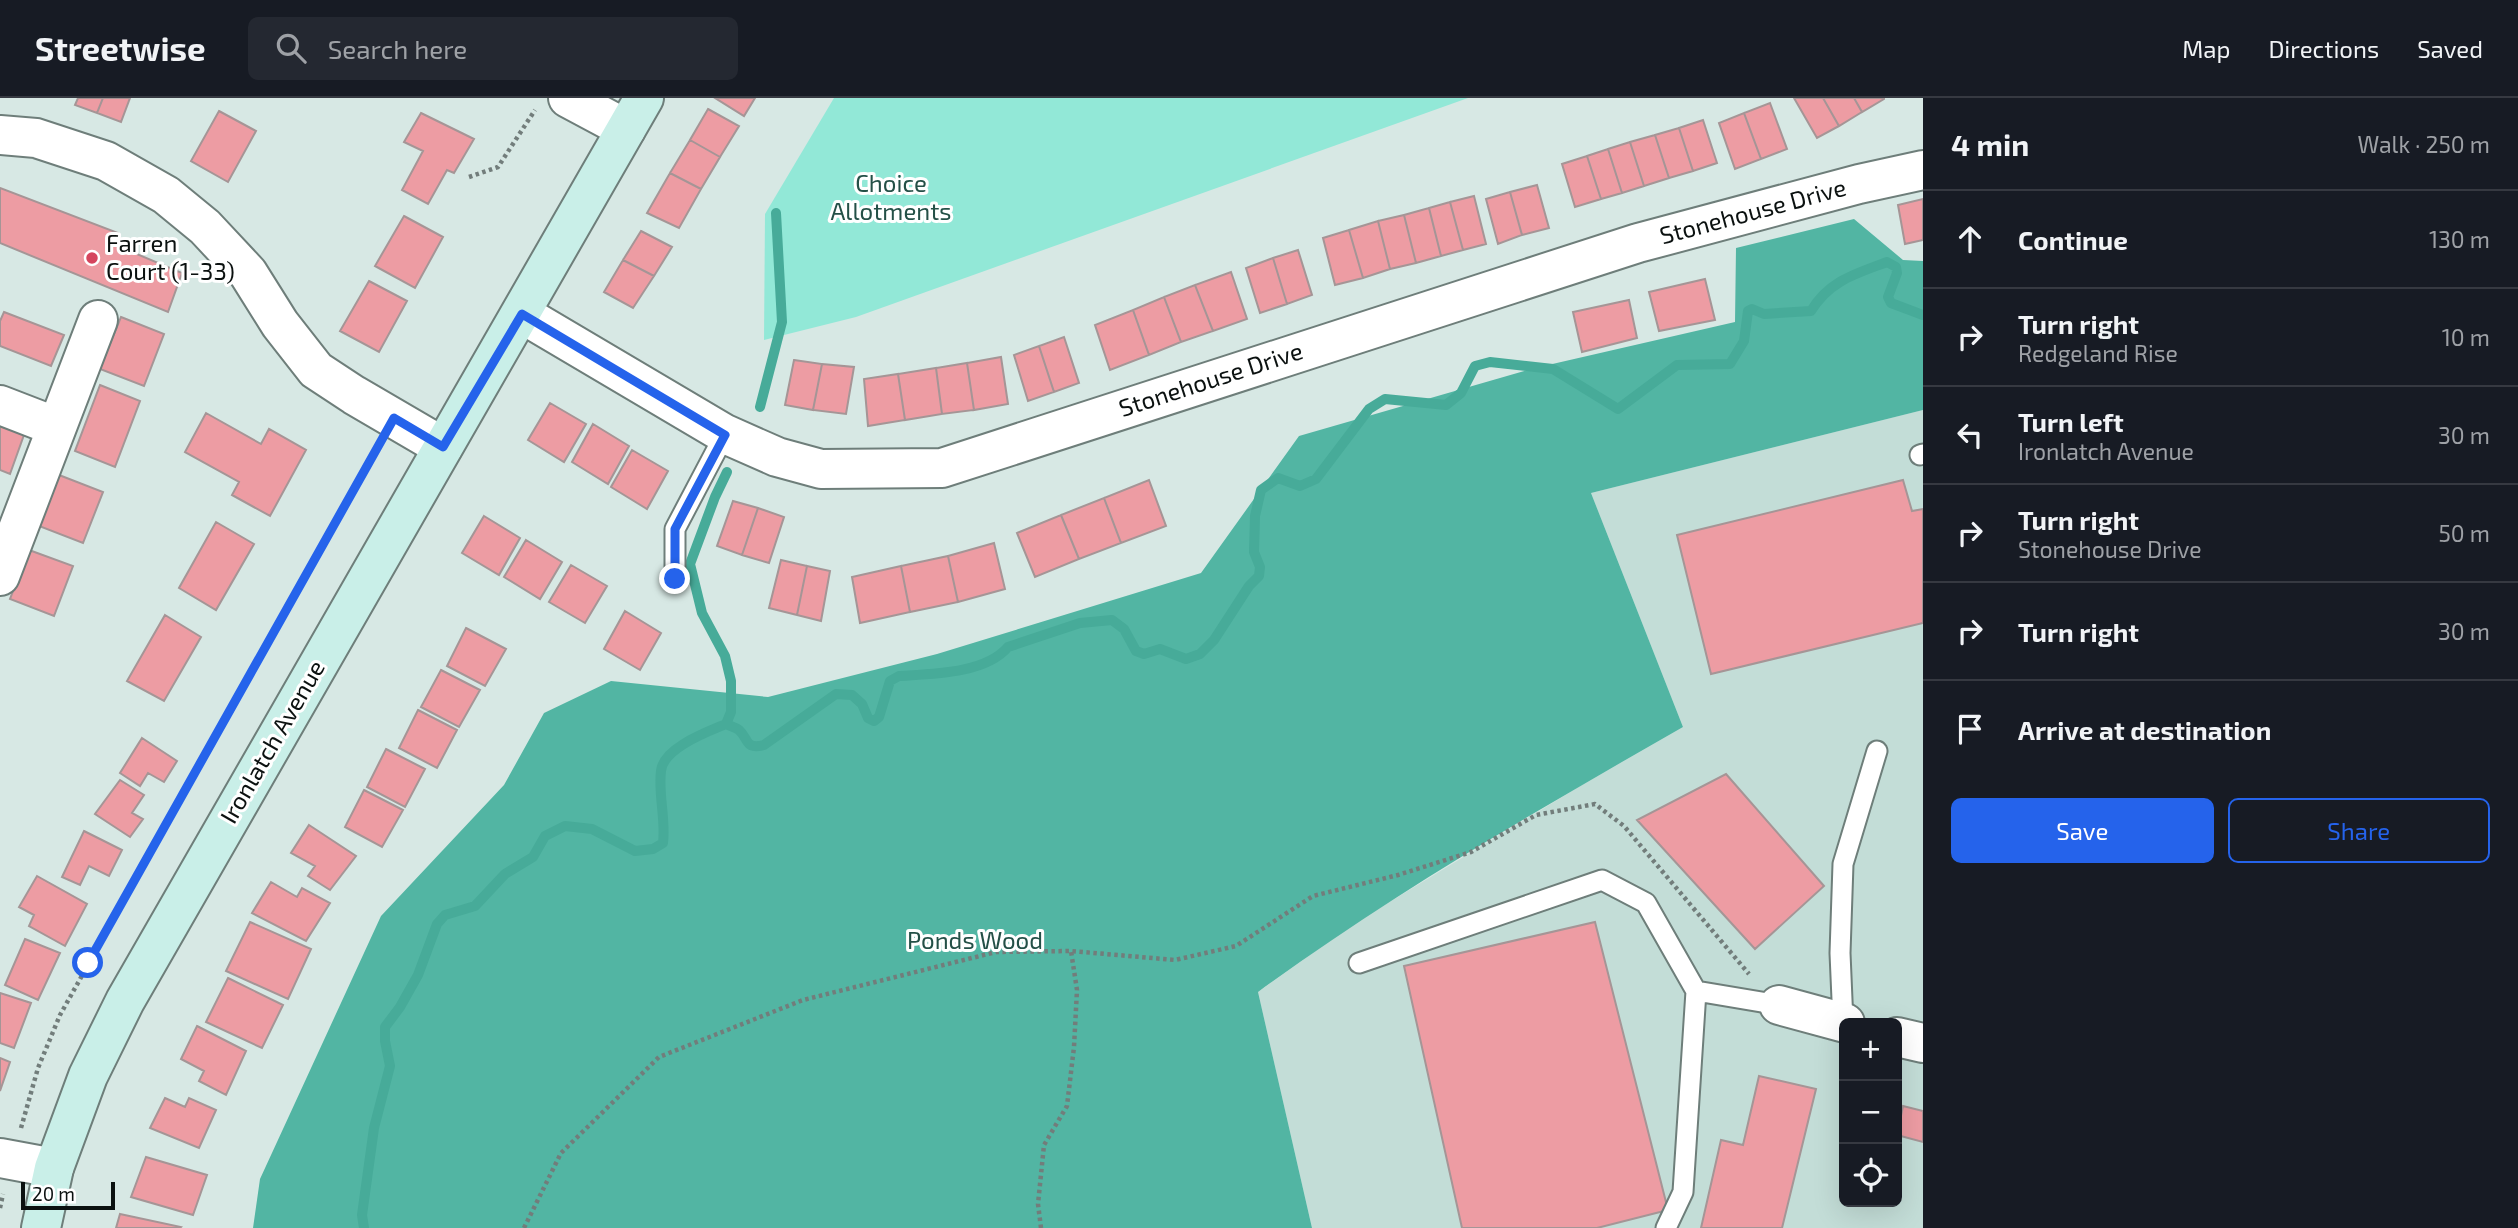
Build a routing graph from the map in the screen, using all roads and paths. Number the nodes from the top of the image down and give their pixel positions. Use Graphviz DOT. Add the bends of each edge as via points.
graph roads {
  1 [pos="552,104"];
  2 [pos="635,114"];
  3 [pos="0,135"];
  4 [pos="1923,170"];
  5 [pos="469,177"];
  6 [pos="522,314"];
  7 [pos="98,320"];
  8 [pos="0,405"];
  9 [pos="394,418"];
  10 [pos="57,427"];
  11 [pos="725,435"];
  12 [pos="443,447"];
  13 [pos="0,576"];
  14 [pos="675,579"];
  15 [pos="1877,751"];
  16 [pos="1071,951"];
  17 [pos="1359,963"];
  18 [pos="1696,991"];
  19 [pos="1779,1006"];
  20 [pos="1844,1018"];
  21 [pos="1839,1022"];
  22 [pos="1902,1038"];
  23 [pos="1923,1043"];
  24 [pos="6,1159"];
  25 [pos="54,1168"];
  26 [pos="0,1208"];
  27 [pos="41,1228"];
  28 [pos="524,1228"];
  29 [pos="1041,1228"];
  30 [pos="1666,1228"];
  1 -- 2 [label="street"];
  1 -- 5 [label="path" via="498,167"];
  2 -- 6 [label="street, Ironlatch Avenue"];
  3 -- 9 [label="street" via="36,138 106,161 166,195 205,227 248,273 316,370"];
  4 -- 11 [label="street, Stonehouse Drive" via="1638,243 942,468 821,469"];
  6 -- 11 [label="street, Stonehouse Drive"];
  6 -- 12 [label="street, Ironlatch Avenue"];
  7 -- 10 [label="street"];
  8 -- 10 [label="street"];
  9 -- 12 [label="street"];
  9 -- 24 [label="path" via="60,1015"];
  10 -- 13 [label="street"];
  11 -- 14 [label="lane" via="675,529"];
  12 -- 25 [label="street, Ironlatch Avenue" via="125,1001 88,1076"];
  15 -- 20 [label="lane" via="1843,864"];
  16 -- 19 [label="path" via="1175,960 1237,946 1312,896 1471,852 1536,815 1595,804 1624,826"];
  16 -- 28 [label="path" via="996,952 803,1000 659,1057 561,1153"];
  16 -- 29 [label="path" via="1077,990 1067,1106 1044,1145 1038,1204"];
  17 -- 18 [label="lane" via="1602,880 1646,903"];
  18 -- 19 [label="lane"];
  18 -- 30 [label="lane" via="1683,1192"];
  19 -- 21 [label="street"];
  22 -- 23 [label="street"];
  24 -- 25 [label="street"];
  24 -- 26 [label="path"];
  25 -- 27 [label="street, Ironlatch Avenue"];
}
